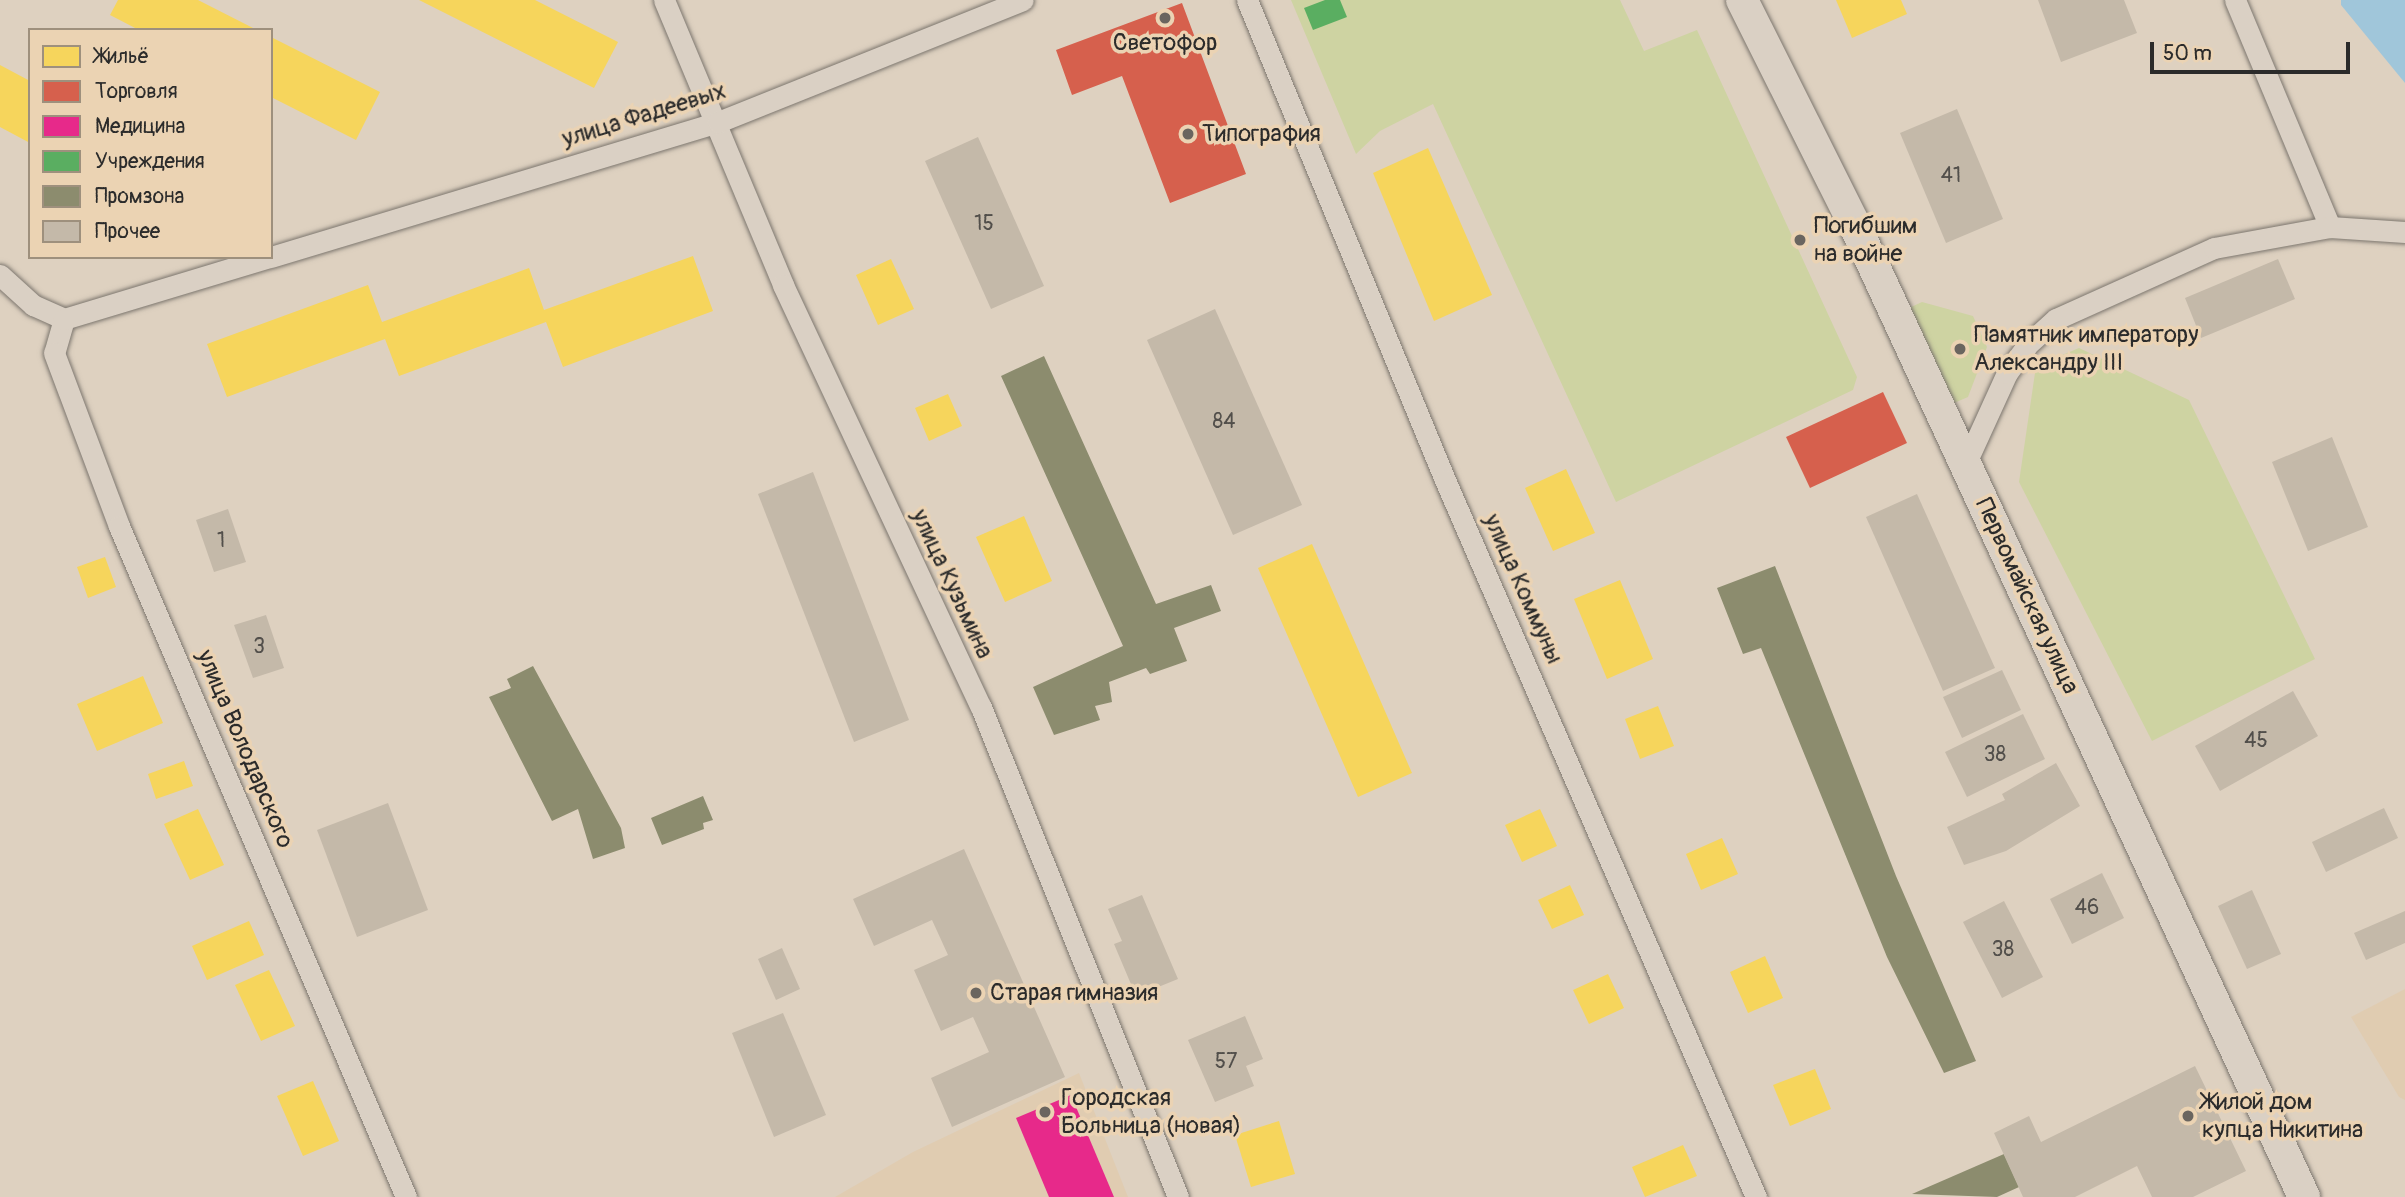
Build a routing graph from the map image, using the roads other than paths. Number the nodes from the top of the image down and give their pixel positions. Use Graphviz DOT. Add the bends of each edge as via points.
graph roads {
  1 [pos="664,0"];
  2 [pos="1023,0"];
  3 [pos="1247,0"];
  4 [pos="1742,0"];
  5 [pos="2235,0"];
  6 [pos="718,122"];
  7 [pos="2330,227"];
  8 [pos="2405,232"];
  9 [pos="273,256"];
  10 [pos="263,259"];
  11 [pos="0,275"];
  12 [pos="64,319"];
  13 [pos="1965,465"];
  14 [pos="406,1197"];
  15 [pos="1178,1197"];
  16 [pos="1756,1197"];
  17 [pos="2304,1197"];
  1 -- 6 [label="street, улица Кузьмина"];
  2 -- 6 [label="street, улица Фадеевых"];
  3 -- 16 [label="street, улица Коммуны" via="1445,480"];
  4 -- 13 [label="main road, Первомайская улица" via="1858,232"];
  5 -- 7 [label="street"];
  6 -- 9 [label="street, улица Фадеевых"];
  6 -- 15 [label="street, улица Кузьмина" via="783,285 981,707"];
  7 -- 8 [label="street"];
  7 -- 13 [label="street" via="2214,248 2056,319 2027,345 2007,373"];
  10 -- 12 [label="street, улица Фадеевых"];
  11 -- 12 [label="street" via="33,305"];
  12 -- 14 [label="street, улица Володарского" via="54,353 120,526"];
  13 -- 17 [label="main road, Первомайская улица"];
}
